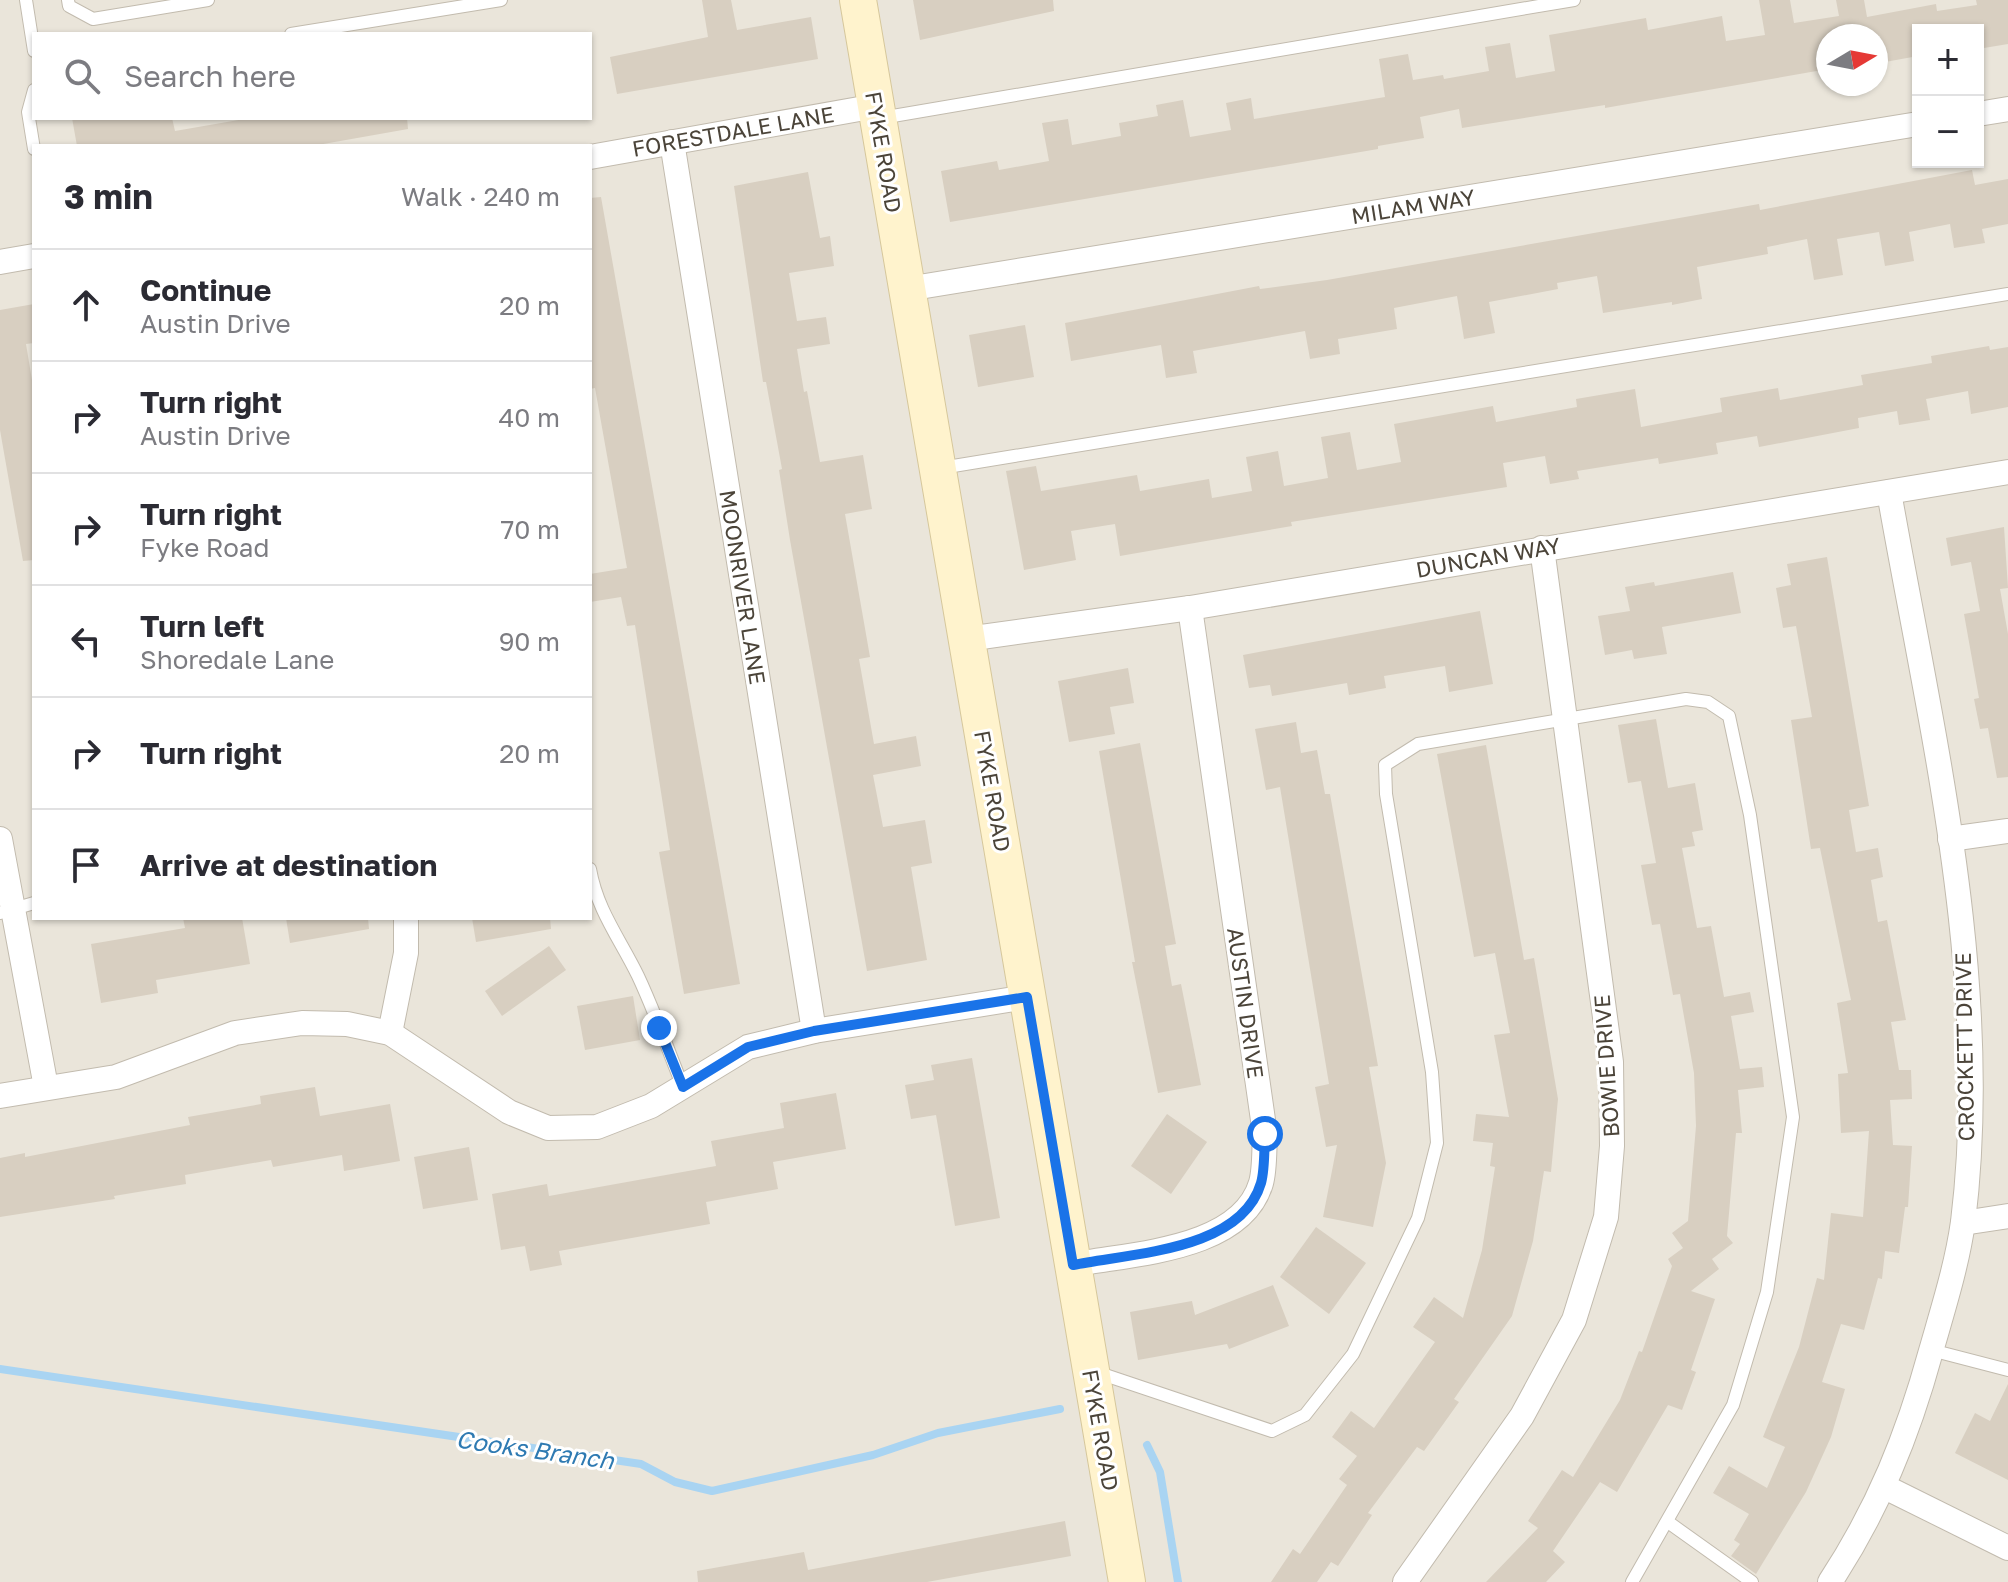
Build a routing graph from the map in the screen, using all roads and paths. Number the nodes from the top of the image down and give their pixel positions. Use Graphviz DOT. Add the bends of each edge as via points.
graph roads {
  1 [pos="26,0"];
  2 [pos="68,0"];
  3 [pos="208,0"];
  4 [pos="501,0"];
  5 [pos="858,0"];
  6 [pos="1574,0"];
  7 [pos="303,32"];
  8 [pos="32,38"];
  9 [pos="32,97"];
  10 [pos="2008,109"];
  11 [pos="877,112"];
  12 [pos="1984,113"];
  13 [pos="1912,125"];
  14 [pos="672,142"];
  15 [pos="33,144"];
  16 [pos="592,157"];
  17 [pos="32,256"];
  18 [pos="0,262"];
  19 [pos="907,289"];
  20 [pos="2008,294"];
  21 [pos="938,468"];
  22 [pos="2008,472"];
  23 [pos="1889,492"];
  24 [pos="1542,548"];
  25 [pos="1190,608"];
  26 [pos="967,639"];
  27 [pos="1565,721"];
  28 [pos="2008,831"];
  29 [pos="0,839"];
  30 [pos="1950,839"];
  31 [pos="592,880"];
  32 [pos="16,908"];
  33 [pos="406,920"];
  34 [pos="1027,997"];
  35 [pos="814,1031"];
  36 [pos="390,1033"];
  37 [pos="46,1087"];
  38 [pos="683,1087"];
  39 [pos="0,1096"];
  40 [pos="2008,1216"];
  41 [pos="1963,1223"];
  42 [pos="1073,1265"];
  43 [pos="1931,1350"];
  44 [pos="2008,1370"];
  45 [pos="1091,1371"];
  46 [pos="1885,1487"];
  47 [pos="1668,1522"];
  48 [pos="2008,1548"];
  49 [pos="1127,1582"];
  50 [pos="1405,1582"];
  51 [pos="1632,1582"];
  52 [pos="1752,1582"];
  53 [pos="1830,1582"];
  1 -- 8 [label="lane"];
  2 -- 3 [label="lane" via="69,6 93,19"];
  4 -- 7 [label="lane"];
  5 -- 11 [label="street, FYKE ROAD"];
  6 -- 11 [label="lane"];
  9 -- 15 [label="lane" via="28,112"];
  10 -- 12 [label="street"];
  11 -- 14 [label="street, FORESTDALE LANE"];
  11 -- 19 [label="street, FYKE ROAD"];
  13 -- 19 [label="street, MILAM WAY"];
  14 -- 16 [label="street, FORESTDALE LANE"];
  14 -- 35 [label="street, MOONRIVER LANE"];
  17 -- 18 [label="street"];
  19 -- 21 [label="street, FYKE ROAD"];
  20 -- 21 [label="lane"];
  21 -- 26 [label="street, FYKE ROAD"];
  22 -- 23 [label="street, DUNCAN WAY"];
  23 -- 24 [label="street, DUNCAN WAY"];
  23 -- 30 [label="street, CROCKETT DRIVE"];
  24 -- 25 [label="street, DUNCAN WAY"];
  24 -- 27 [label="street, BOWIE DRIVE"];
  25 -- 26 [label="street, DUNCAN WAY"];
  25 -- 42 [label="street, AUSTIN DRIVE" via="1265,1134 1261,1184 1236,1223 1214,1236"];
  26 -- 34 [label="street, FYKE ROAD"];
  27 -- 45 [label="lane" via="1418,744 1385,765 1432,1072 1437,1143 1418,1218 1353,1354 1305,1415 1272,1431"];
  27 -- 47 [label="lane" via="1686,699 1708,702 1729,716 1750,815 1787,1070 1793,1117 1767,1292 1733,1405"];
  27 -- 50 [label="street, BOWIE DRIVE" via="1611,1062 1606,1217 1574,1320 1522,1416"];
  28 -- 30 [label="street"];
  29 -- 32 [label="street"];
  30 -- 41 [label="street, CROCKETT DRIVE" via="1966,978 1970,1096"];
  31 -- 38 [label="lane"];
  32 -- 37 [label="street"];
  33 -- 36 [label="street" via="406,953"];
  34 -- 35 [label="street"];
  34 -- 42 [label="street, FYKE ROAD"];
  35 -- 38 [label="street" via="748,1047"];
  36 -- 37 [label="street" via="347,1024 302,1023 235,1033 116,1077"];
  36 -- 38 [label="street" via="509,1112 548,1128 597,1127"];
  37 -- 39 [label="street"];
  40 -- 41 [label="street"];
  41 -- 43 [label="street, CROCKETT DRIVE"];
  42 -- 45 [label="street, FYKE ROAD"];
  43 -- 44 [label="lane"];
  43 -- 46 [label="street, CROCKETT DRIVE"];
  45 -- 49 [label="street, FYKE ROAD"];
  46 -- 48 [label="street"];
  46 -- 53 [label="street, CROCKETT DRIVE"];
  47 -- 51 [label="lane"];
  47 -- 52 [label="lane"];
}
